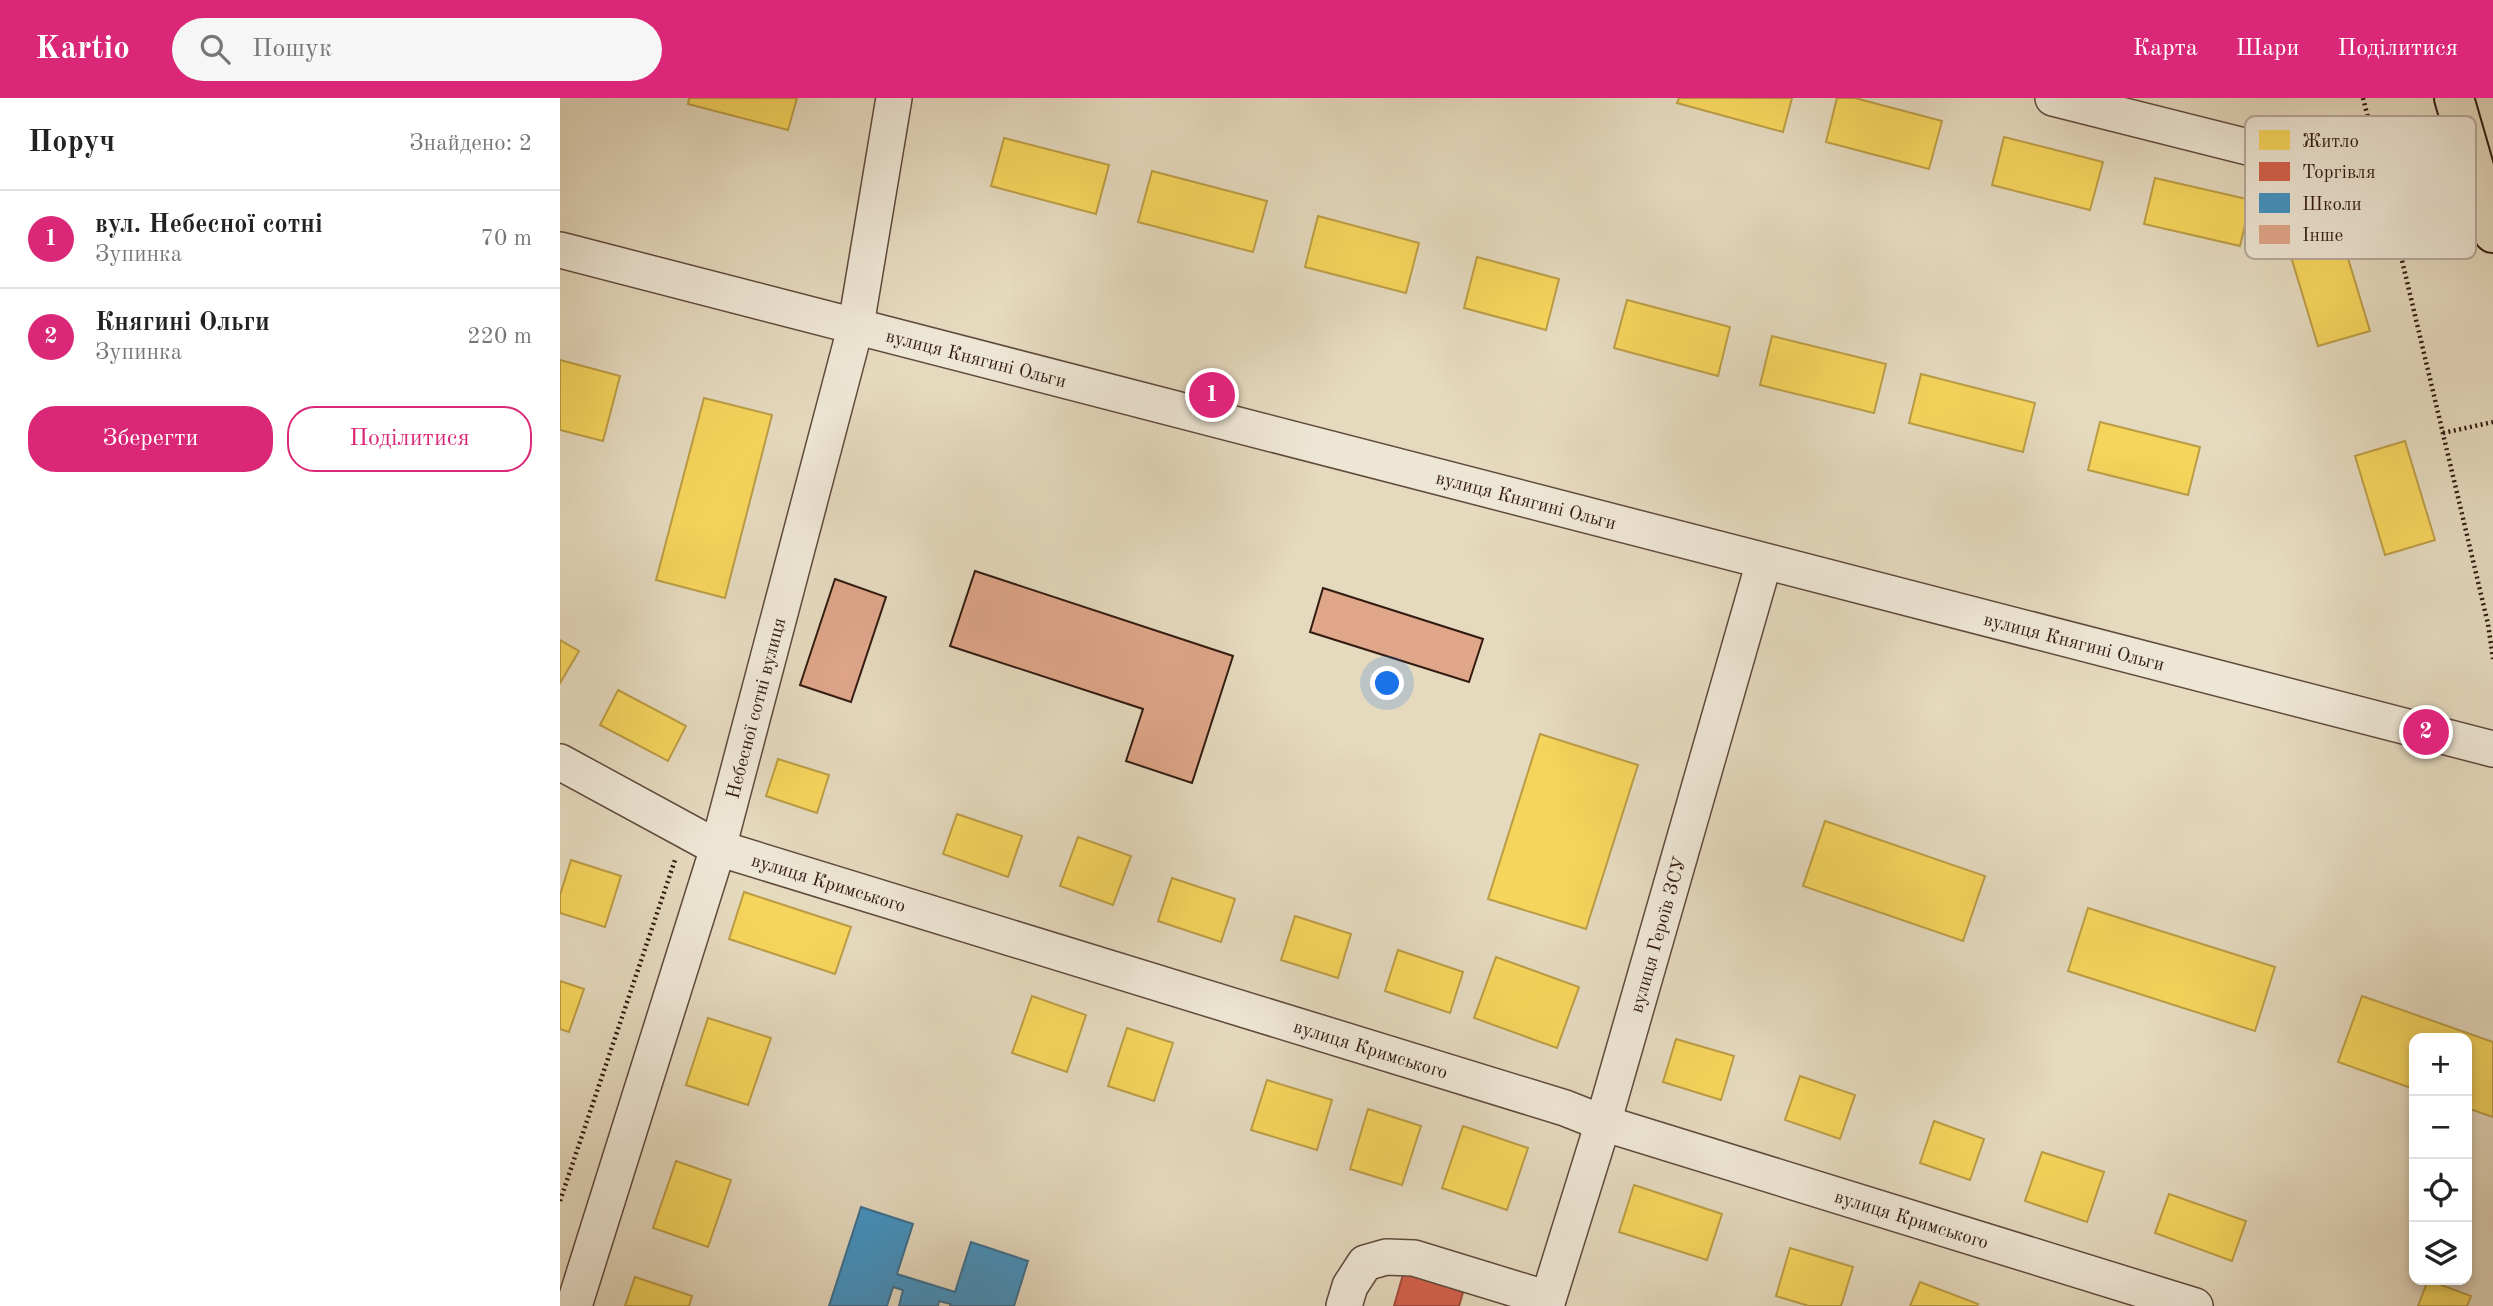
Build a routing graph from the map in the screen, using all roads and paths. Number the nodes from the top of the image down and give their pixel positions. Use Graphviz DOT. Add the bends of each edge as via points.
graph roads {
  1 [pos="894,98"];
  2 [pos="2053,98"];
  3 [pos="2363,98"];
  4 [pos="2454,98"];
  5 [pos="2368,116"];
  6 [pos="2459,116"];
  7 [pos="2245,146"];
  8 [pos="2476,175"];
  9 [pos="2489,220"];
  10 [pos="560,250"];
  11 [pos="2402,259"];
  12 [pos="856,325"];
  13 [pos="2493,422"];
  14 [pos="2443,433"];
  15 [pos="1764,562"];
  16 [pos="2493,659"];
  17 [pos="2493,749"];
  18 [pos="560,762"];
  19 [pos="685,830"];
  20 [pos="718,848"];
  21 [pos="1603,1123"];
  22 [pos="560,1201"];
  23 [pos="1547,1302"];
  24 [pos="574,1306"];
  25 [pos="1344,1306"];
  26 [pos="2194,1306"];
  1 -- 12 [label="street, Небесної сотні вулиця"];
  2 -- 7 [label="street"];
  3 -- 5 [label="path"];
  4 -- 6 [label="main road"];
  8 -- 9 [label="main road"];
  10 -- 12 [label="street, вулиця Княгині Ольги"];
  11 -- 14 [label="path"];
  12 -- 15 [label="street, вулиця Княгині Ольги"];
  12 -- 20 [label="street, Небесної сотні вулиця"];
  13 -- 14 [label="path"];
  14 -- 16 [label="path"];
  15 -- 17 [label="street, вулиця Княгині Ольги"];
  15 -- 21 [label="street, вулиця Героїв ЗСУ"];
  18 -- 19 [label="street, вулиця Кримського"];
  19 -- 20 [label="street, вулиця Кримського"];
  19 -- 22 [label="path"];
  20 -- 21 [label="street, вулиця Кримського"];
  20 -- 24 [label="street, Небесної сотні вулиця"];
  21 -- 23 [label="street, вулиця Героїв ЗСУ"];
  21 -- 26 [label="street, вулиця Кримського"];
  23 -- 25 [label="street" via="1414,1258 1386,1256 1365,1263"];
}
